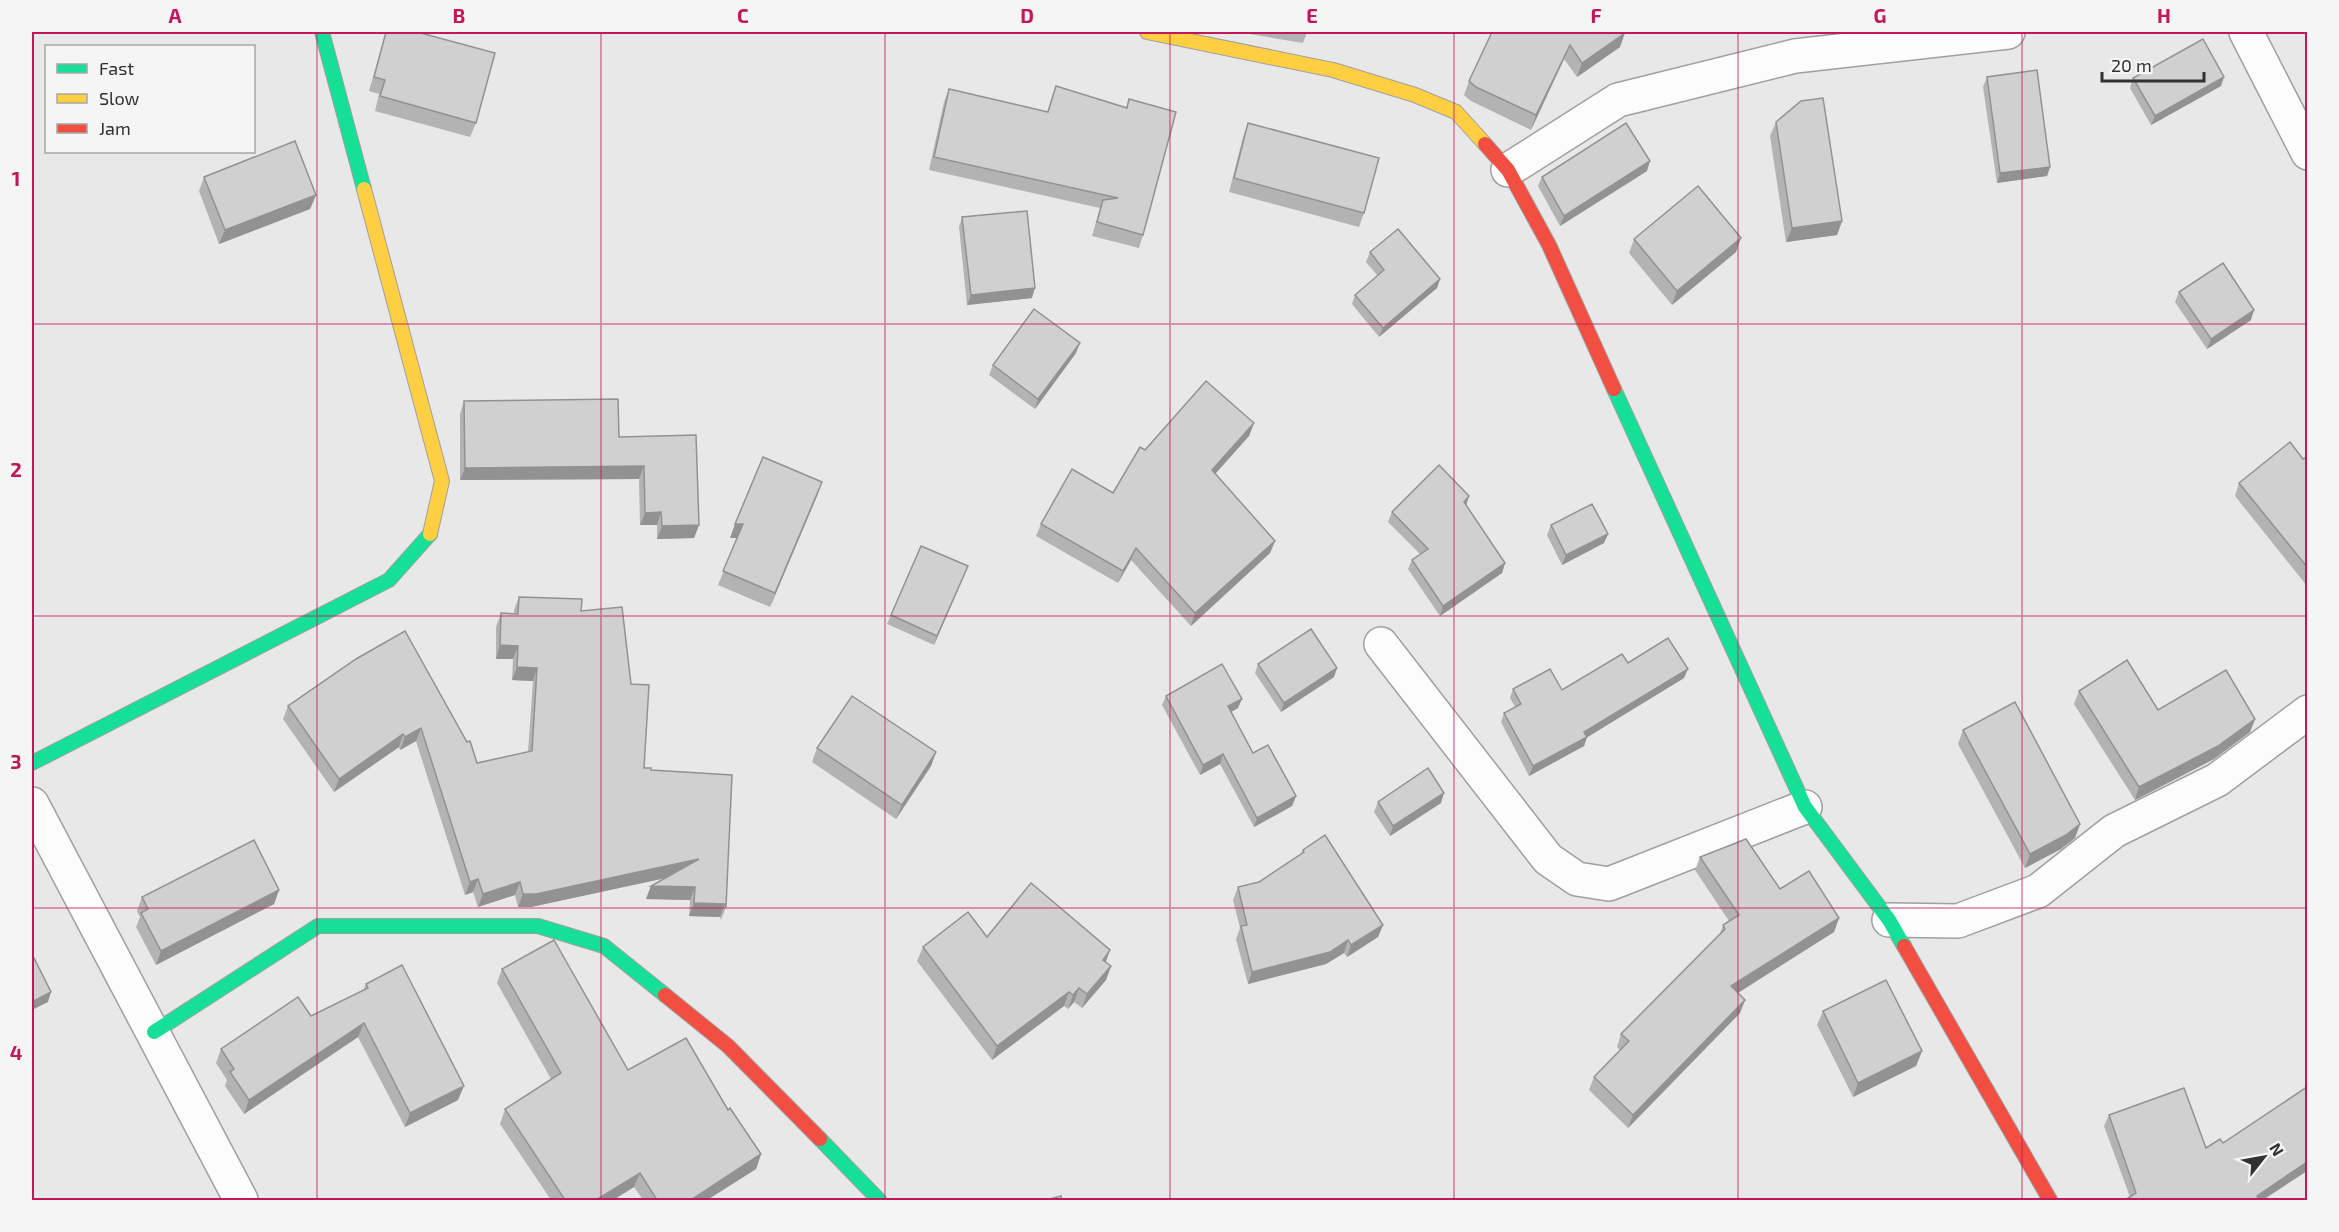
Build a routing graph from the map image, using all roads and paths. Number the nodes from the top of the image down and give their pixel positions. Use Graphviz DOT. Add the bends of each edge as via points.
graph roads {
  1 [pos="322,32"];
  2 [pos="1147,32"];
  3 [pos="2008,32"];
  4 [pos="2246,32"];
  5 [pos="1795,44"];
  6 [pos="2307,153"];
  7 [pos="1508,170"];
  8 [pos="1381,644"];
  9 [pos="2307,712"];
  10 [pos="32,763"];
  11 [pos="32,804"];
  12 [pos="1805,807"];
  13 [pos="1889,920"];
  14 [pos="154,1032"];
  15 [pos="241,1200"];
  16 [pos="879,1200"];
  17 [pos="2050,1200"];
  1 -- 10 [label="street" via="442,481 432,532 389,580"];
  2 -- 7 [label="street" via="1333,70 1415,95 1456,112"];
  3 -- 5 [label="street"];
  4 -- 6 [label="street"];
  5 -- 7 [label="street" via="1618,100"];
  7 -- 12 [label="street" via="1549,245"];
  8 -- 12 [label="street" via="1548,859 1577,879 1610,884"];
  9 -- 13 [label="street" via="2217,780 2114,831 2038,891 1958,921"];
  11 -- 14 [label="street"];
  12 -- 13 [label="street"];
  13 -- 17 [label="street"];
  14 -- 15 [label="street"];
  14 -- 16 [label="street" via="318,926 538,926 604,946 728,1046"];
}
